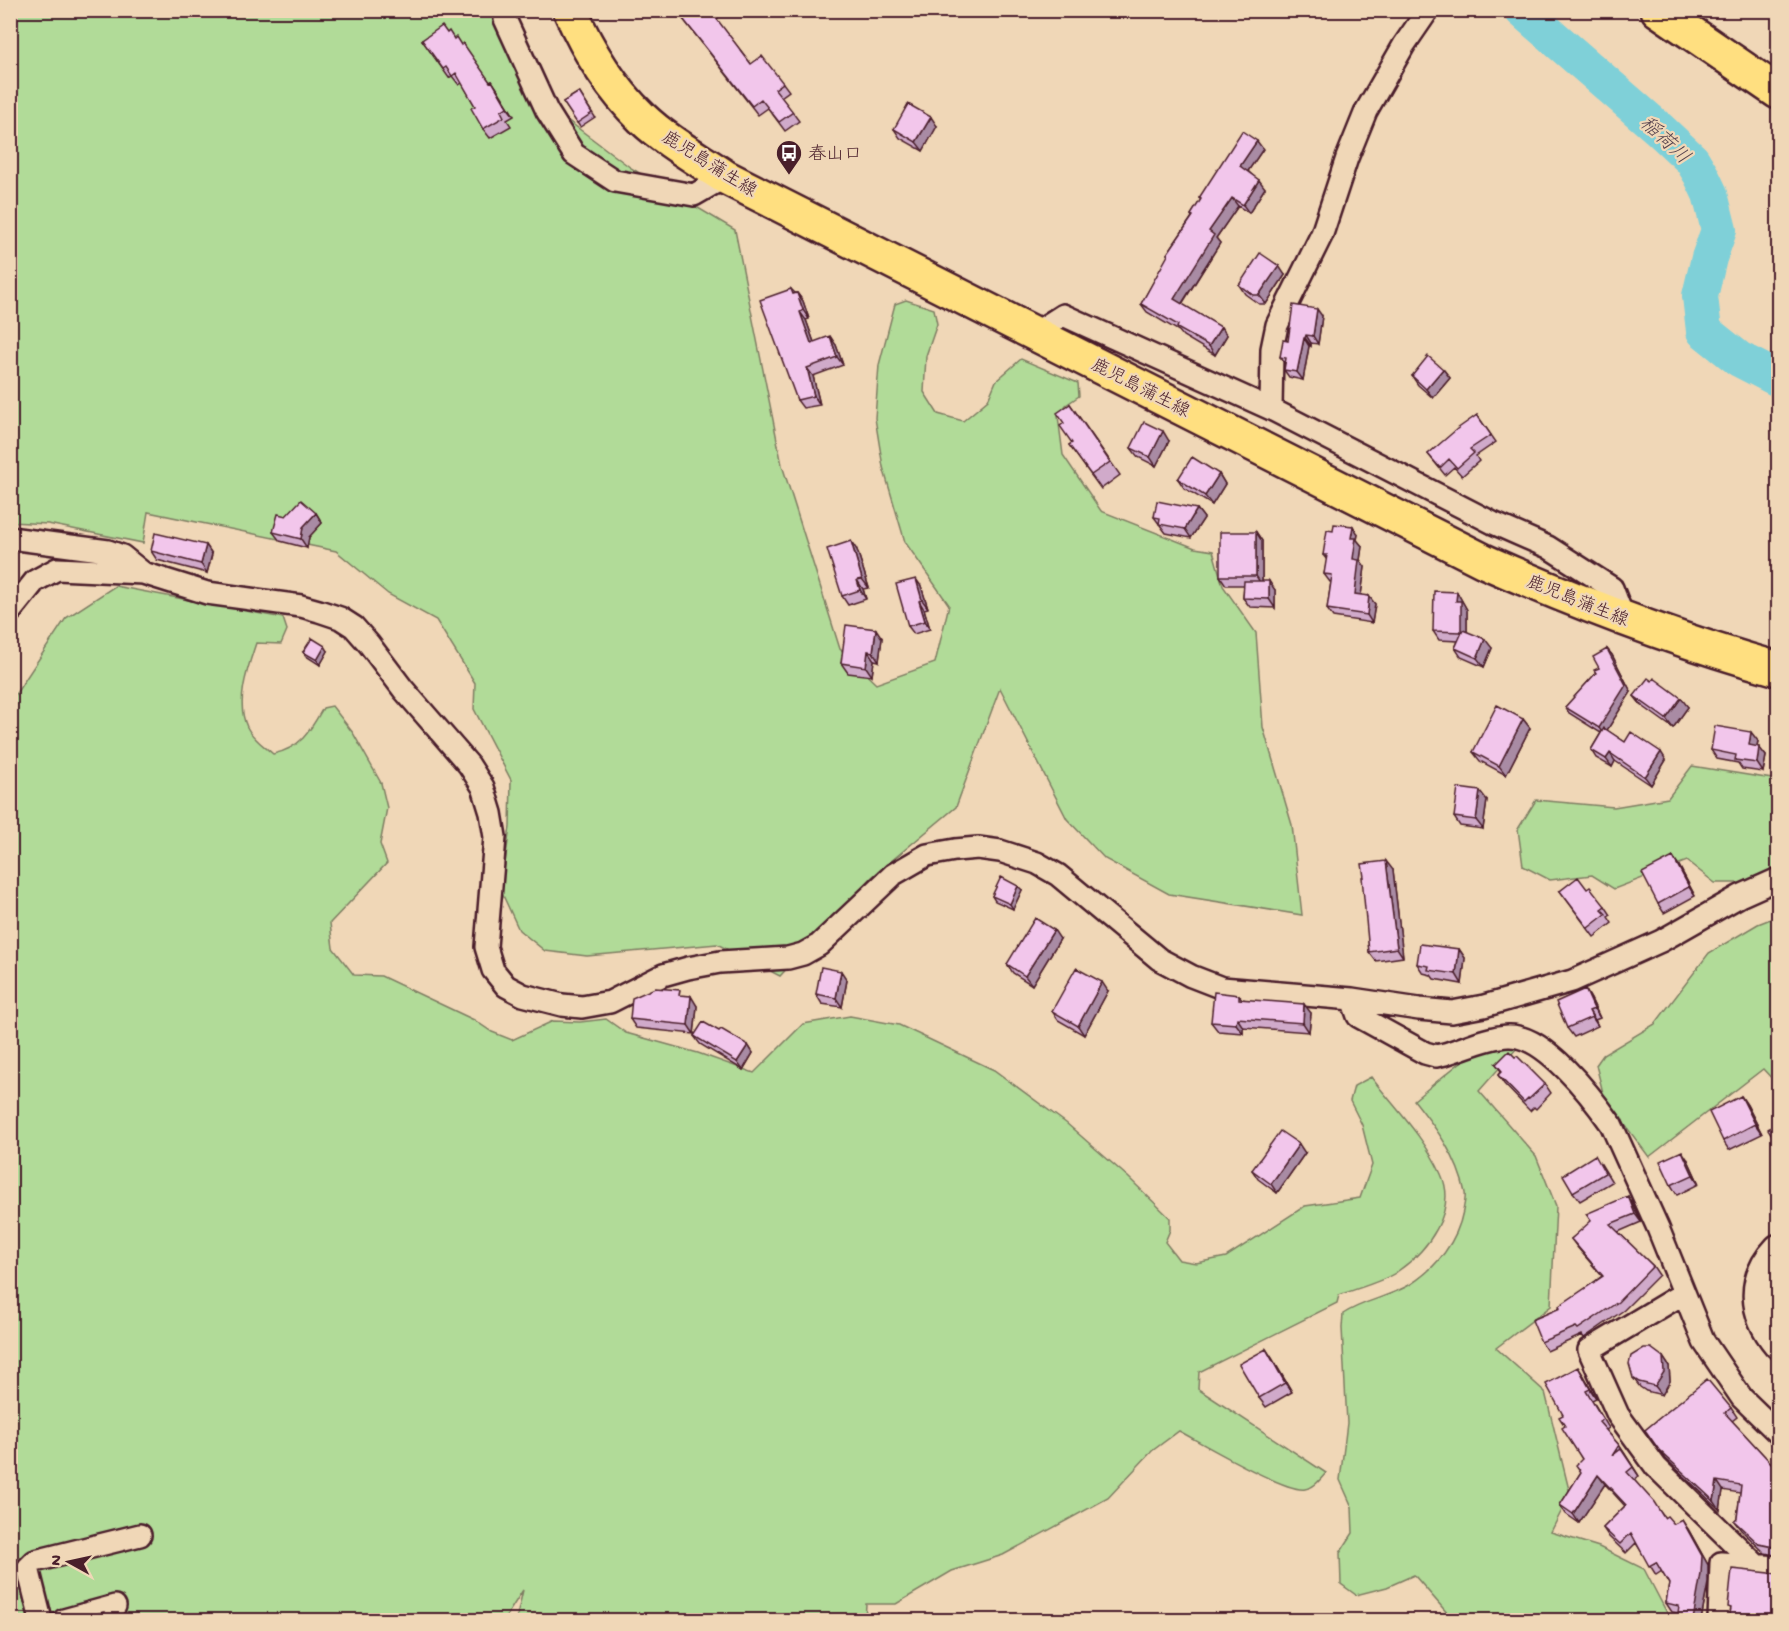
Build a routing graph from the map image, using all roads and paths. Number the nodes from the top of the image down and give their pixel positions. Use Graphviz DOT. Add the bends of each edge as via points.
graph roads {
  1 [pos="505,10"];
  2 [pos="570,10"];
  3 [pos="1428,10"];
  4 [pos="1658,10"];
  5 [pos="1779,92"];
  6 [pos="725,177"];
  7 [pos="1035,333"];
  8 [pos="1271,409"];
  9 [pos="10,538"];
  10 [pos="143,573"];
  11 [pos="10,612"];
  12 [pos="1624,619"];
  13 [pos="1779,669"];
  14 [pos="1779,879"];
  15 [pos="1352,999"];
  16 [pos="1779,1249"];
  17 [pos="1684,1293"];
  18 [pos="1779,1344"];
  19 [pos="1779,1433"];
  20 [pos="140,1535"];
  21 [pos="1756,1565"];
  22 [pos="1779,1567"];
  23 [pos="115,1606"];
  24 [pos="41,1620"];
  25 [pos="64,1620"];
  26 [pos="1719,1620"];
  1 -- 6 [label="street" via="547,111 574,154 615,181 694,195"];
  2 -- 6 [label="main road, 鹿児島蒲生線" via="616,89 643,118"];
  3 -- 8 [label="street" via="1366,111 1322,234 1277,325 1272,349"];
  4 -- 5 [label="main road"];
  6 -- 7 [label="main road, 鹿児島蒲生線"];
  7 -- 8 [label="street" via="1063,315"];
  7 -- 12 [label="main road, 鹿児島蒲生線" via="1486,562"];
  8 -- 12 [label="street" via="1493,523 1548,547 1612,588"];
  9 -- 10 [label="street" via="108,551 122,556"];
  10 -- 11 [label="street" via="57,569 35,581"];
  10 -- 15 [label="street" via="207,593 301,606 340,618 354,627 483,787 495,837 486,947 493,970 506,986 524,996 582,1007 610,1002 663,975 688,968 803,954 819,945 894,874 927,855 978,848 1018,856 1058,875 1138,943 1191,976 1222,988"];
  12 -- 13 [label="main road, 鹿児島蒲生線"];
  14 -- 15 [label="street" via="1740,896 1661,941 1572,981 1484,1006 1452,1012"];
  15 -- 17 [label="street" via="1358,1016 1436,1056 1509,1036 1525,1037 1543,1048 1611,1124"];
  16 -- 18 [label="street" via="1761,1272 1758,1288 1762,1320"];
  17 -- 19 [label="street" via="1704,1342 1742,1398"];
  17 -- 21 [label="street" via="1589,1350 1618,1415 1656,1467"];
  20 -- 24 [label="street" via="35,1561 28,1568"];
  21 -- 22 [label="street"];
  21 -- 26 [label="street" via="1721,1563"];
  23 -- 25 [label="street"];
}
